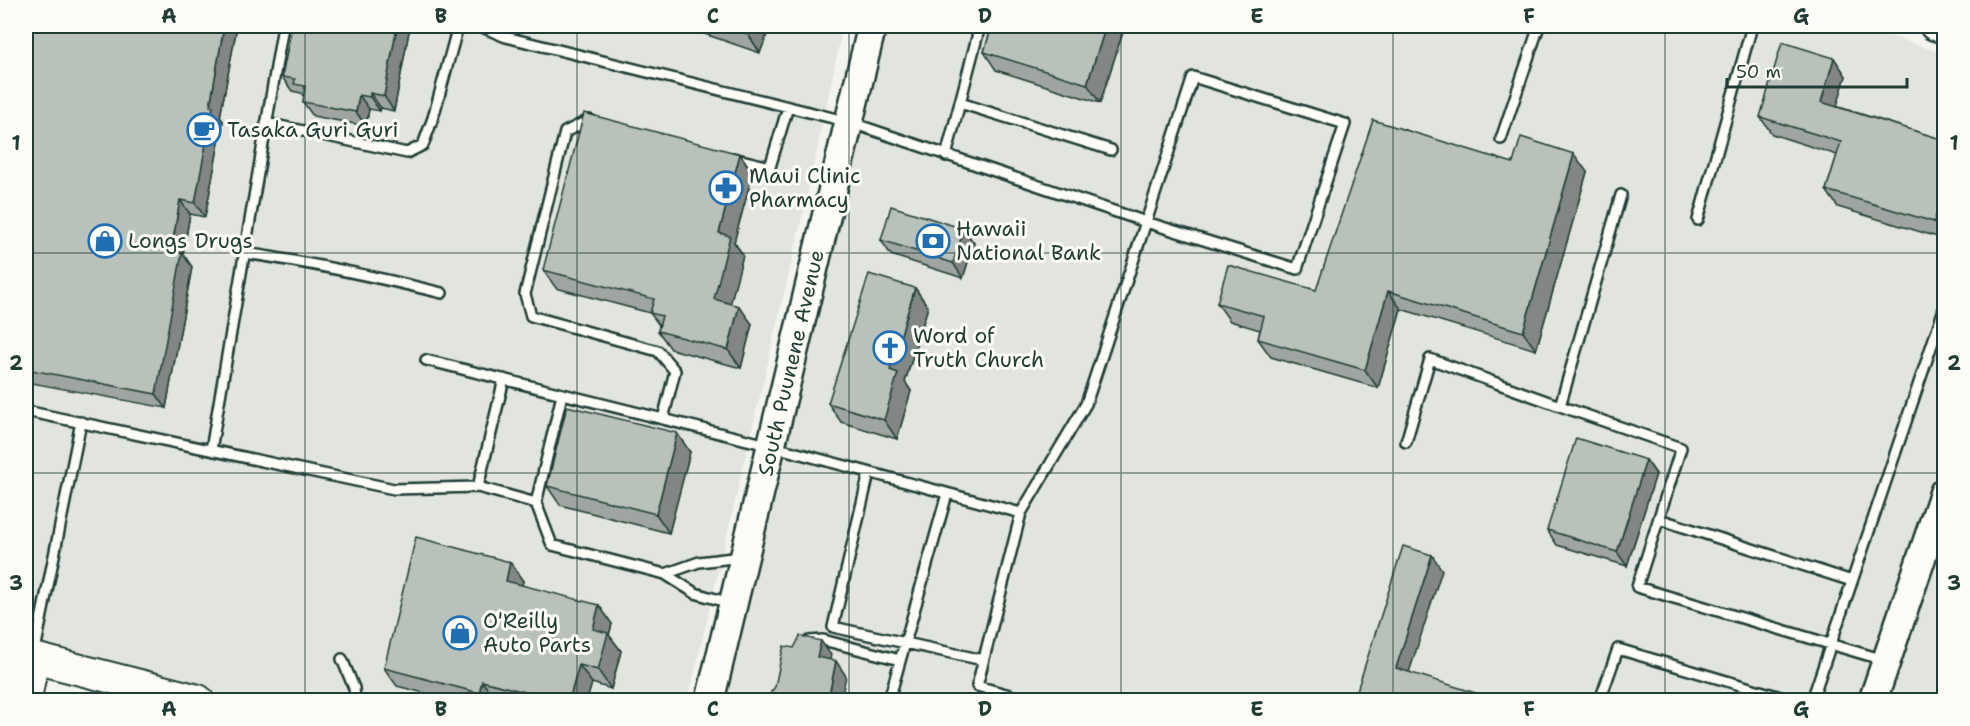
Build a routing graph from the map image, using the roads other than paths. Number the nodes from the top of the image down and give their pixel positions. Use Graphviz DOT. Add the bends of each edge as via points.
graph roads {
  1 [pos="283,26"];
  2 [pos="458,26"];
  3 [pos="480,26"];
  4 [pos="872,26"];
  5 [pos="980,26"];
  6 [pos="1539,26"];
  7 [pos="1752,26"];
  8 [pos="1934,26"];
  9 [pos="1944,29"];
  10 [pos="960,103"];
  11 [pos="788,107"];
  12 [pos="849,122"];
  13 [pos="266,123"];
  14 [pos="600,123"];
  15 [pos="1501,140"];
  16 [pos="1111,150"];
  17 [pos="725,156"];
  18 [pos="946,156"];
  19 [pos="1621,195"];
  20 [pos="1698,220"];
  21 [pos="1146,222"];
  22 [pos="245,253"];
  23 [pos="442,293"];
  24 [pos="1944,309"];
  25 [pos="426,360"];
  26 [pos="504,379"];
  27 [pos="562,395"];
  28 [pos="1560,406"];
  29 [pos="26,411"];
  30 [pos="663,419"];
  31 [pos="81,423"];
  32 [pos="1406,442"];
  33 [pos="771,446"];
  34 [pos="211,450"];
  35 [pos="869,473"];
  36 [pos="478,487"];
  37 [pos="1944,492"];
  38 [pos="947,494"];
  39 [pos="536,503"];
  40 [pos="1021,513"];
  41 [pos="1659,519"];
  42 [pos="744,556"];
  43 [pos="665,574"];
  44 [pos="1852,581"];
  45 [pos="733,604"];
  46 [pos="905,643"];
  47 [pos="800,644"];
  48 [pos="1830,646"];
  49 [pos="30,657"];
  50 [pos="342,659"];
  51 [pos="900,660"];
  52 [pos="983,660"];
  53 [pos="1886,661"];
  54 [pos="26,698"];
  55 [pos="198,700"];
  56 [pos="355,700"];
  57 [pos="710,700"];
  58 [pos="889,700"];
  59 [pos="1028,700"];
  60 [pos="1600,700"];
  61 [pos="1791,700"];
  62 [pos="1812,700"];
  63 [pos="1873,700"];
  1 -- 13 [label="lane"];
  2 -- 13 [label="lane" via="423,145 407,153"];
  3 -- 11 [label="lane" via="506,37"];
  4 -- 12 [label="main road, South Puunene Avenue"];
  5 -- 10 [label="lane"];
  6 -- 15 [label="lane"];
  7 -- 20 [label="lane"];
  8 -- 9 [label="main road"];
  10 -- 16 [label="lane"];
  10 -- 18 [label="lane"];
  11 -- 12 [label="lane"];
  11 -- 17 [label="lane" via="770,167"];
  12 -- 18 [label="lane"];
  12 -- 33 [label="main road, South Puunene Avenue"];
  13 -- 22 [label="lane"];
  14 -- 30 [label="lane" via="589,120 566,132 525,294 531,316 658,351 675,371"];
  18 -- 21 [label="lane"];
  19 -- 28 [label="lane"];
  21 -- 21 [label="lane" via="1193,77 1345,124 1297,269"];
  21 -- 40 [label="lane" via="1086,404"];
  22 -- 23 [label="lane"];
  22 -- 34 [label="lane"];
  24 -- 44 [label="lane"];
  25 -- 26 [label="lane"];
  26 -- 27 [label="lane"];
  26 -- 36 [label="lane"];
  27 -- 30 [label="lane"];
  27 -- 39 [label="lane"];
  28 -- 32 [label="lane" via="1430,359"];
  28 -- 41 [label="lane" via="1681,448"];
  29 -- 31 [label="lane"];
  30 -- 33 [label="lane"];
  31 -- 34 [label="lane"];
  31 -- 49 [label="lane"];
  33 -- 35 [label="lane"];
  33 -- 42 [label="main road, South Puunene Avenue"];
  34 -- 36 [label="lane" via="394,489"];
  35 -- 38 [label="lane"];
  35 -- 46 [label="lane" via="833,627"];
  36 -- 39 [label="lane"];
  37 -- 53 [label="main road"];
  38 -- 40 [label="lane"];
  38 -- 46 [label="lane"];
  39 -- 43 [label="lane" via="552,545"];
  40 -- 52 [label="lane"];
  41 -- 44 [label="lane"];
  41 -- 48 [label="lane" via="1636,587"];
  42 -- 43 [label="lane" via="699,562"];
  42 -- 45 [label="main road, South Puunene Avenue"];
  43 -- 45 [label="lane" via="695,593"];
  44 -- 48 [label="lane"];
  45 -- 57 [label="main road, South Puunene Avenue"];
  46 -- 51 [label="lane"];
  46 -- 52 [label="lane"];
  47 -- 51 [label="lane" via="823,640"];
  48 -- 53 [label="lane"];
  48 -- 62 [label="lane"];
  49 -- 54 [label="main road"];
  49 -- 55 [label="main road"];
  50 -- 56 [label="lane"];
  51 -- 58 [label="lane"];
  52 -- 59 [label="lane" via="976,686"];
  53 -- 63 [label="main road"];
  60 -- 61 [label="lane" via="1618,649"];
}
